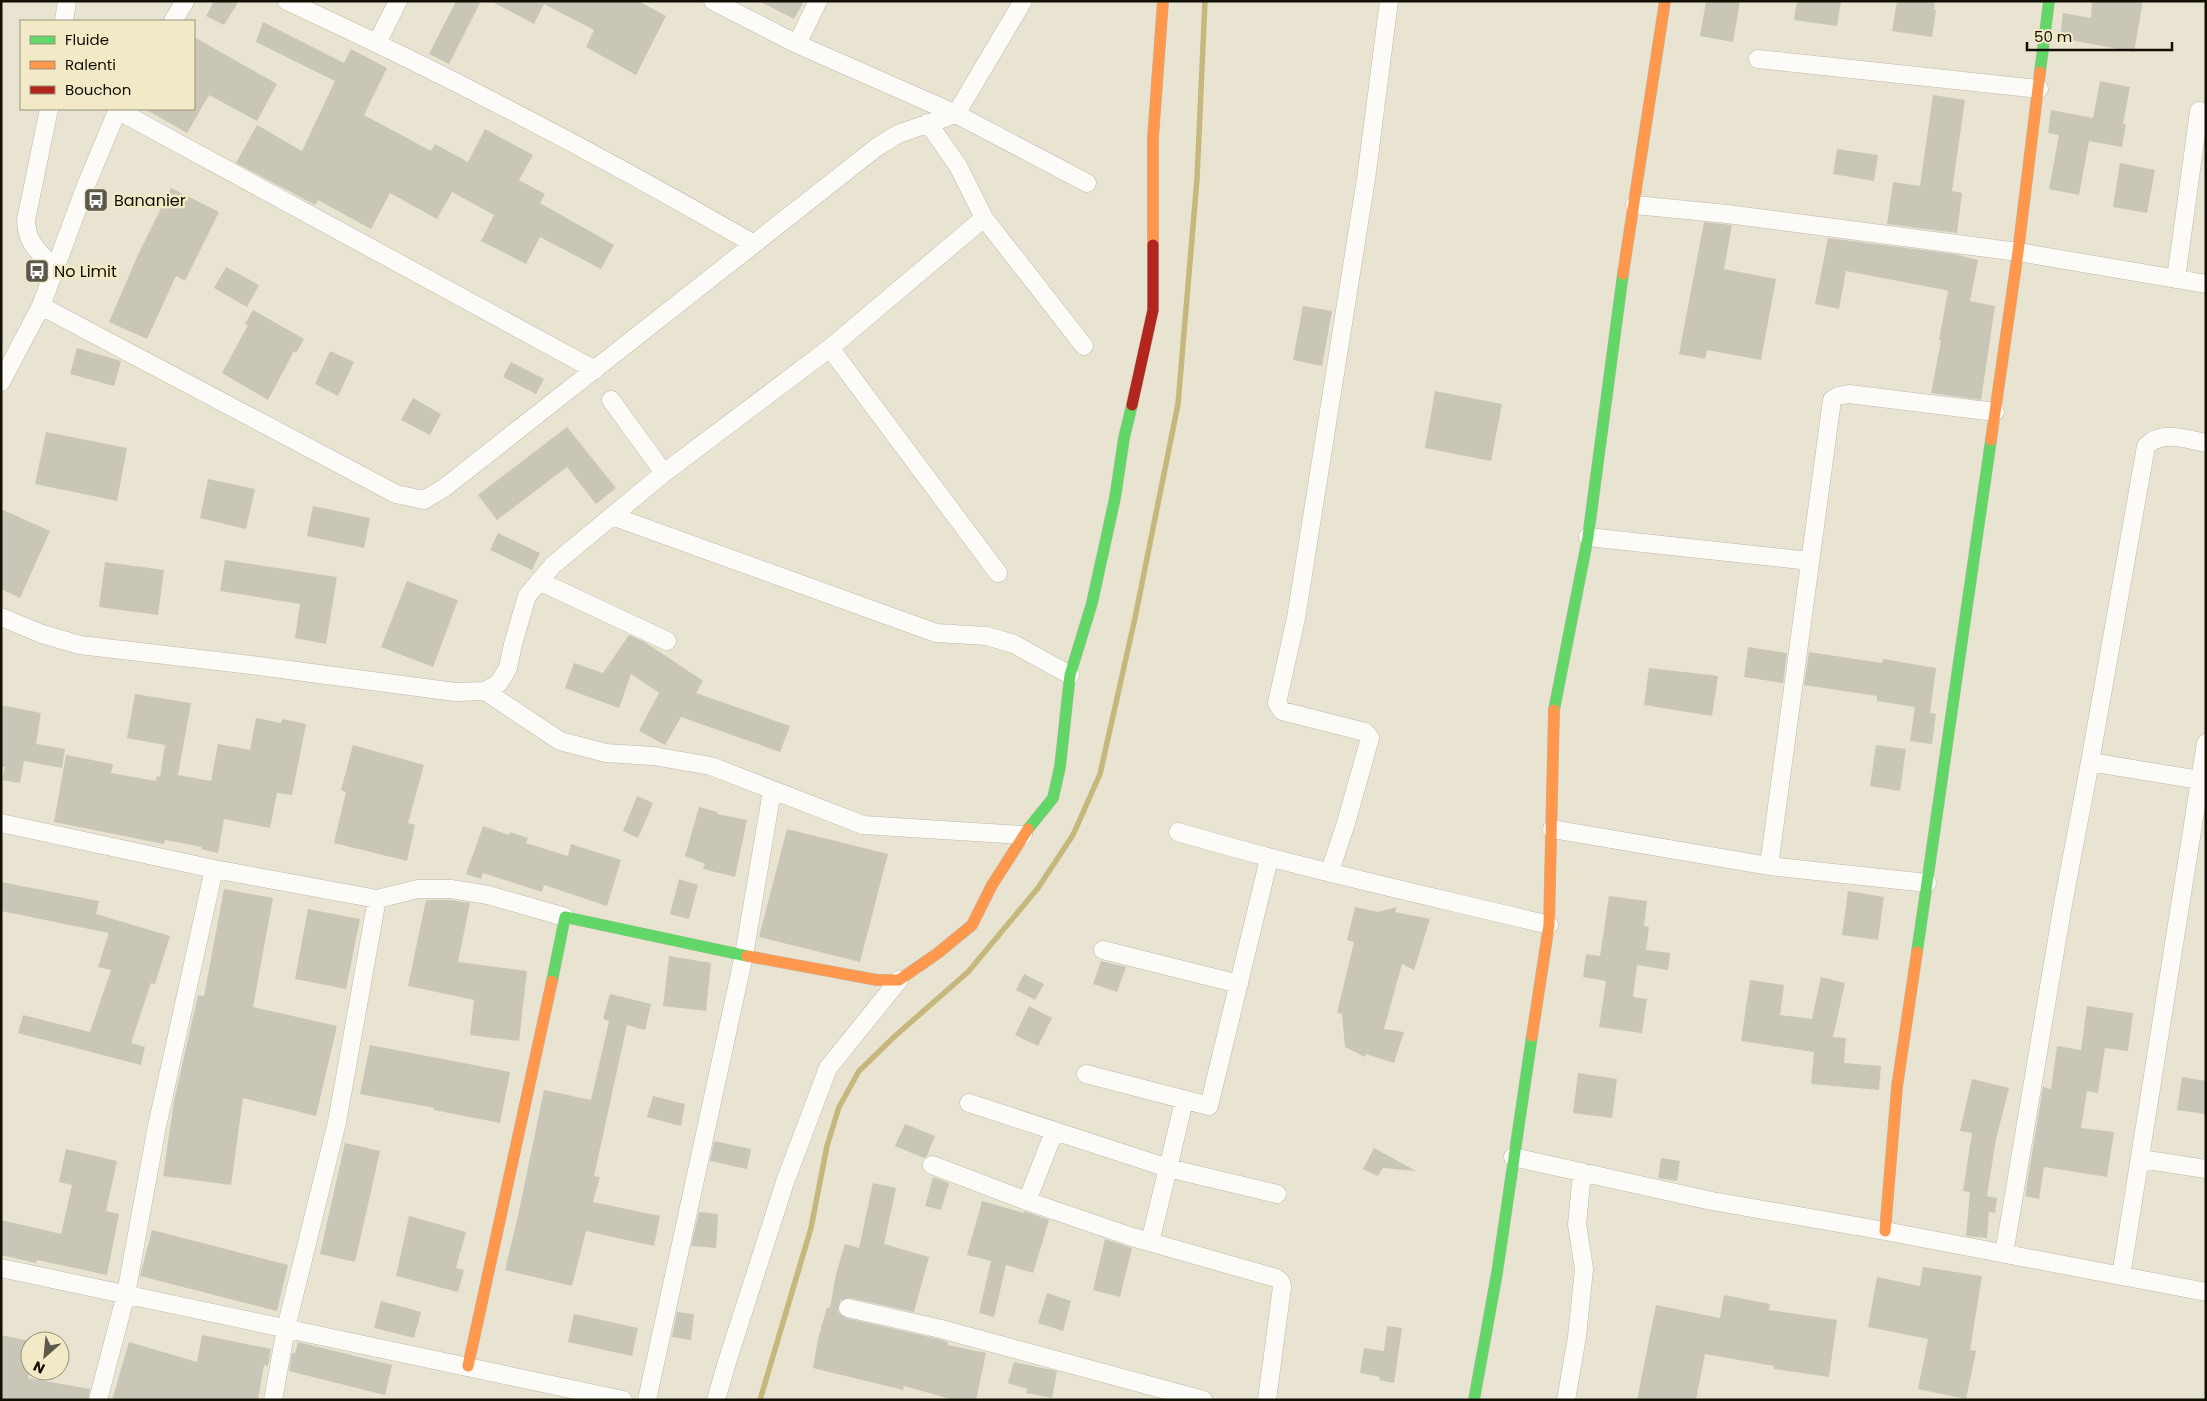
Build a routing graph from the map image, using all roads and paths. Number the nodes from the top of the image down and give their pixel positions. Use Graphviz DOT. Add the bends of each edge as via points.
graph roads {
  1 [pos="68,1"];
  2 [pos="185,1"];
  3 [pos="287,1"];
  4 [pos="398,1"];
  5 [pos="713,1"];
  6 [pos="818,1"];
  7 [pos="1023,1"];
  8 [pos="1163,1"];
  9 [pos="1389,1"];
  10 [pos="1666,1"];
  11 [pos="2049,1"];
  12 [pos="64,20"];
  13 [pos="174,20"];
  14 [pos="377,43"];
  15 [pos="797,44"];
  16 [pos="1758,59"];
  17 [pos="2039,89"];
  18 [pos="49,110"];
  19 [pos="118,110"];
  20 [pos="2199,111"];
  21 [pos="956,114"];
  22 [pos="928,123"];
  23 [pos="1088,184"];
  24 [pos="1635,205"];
  25 [pos="984,218"];
  26 [pos="754,244"];
  27 [pos="2018,252"];
  28 [pos="56,268"];
  29 [pos="2176,279"];
  30 [pos="2206,284"];
  31 [pos="41,306"];
  32 [pos="1084,346"];
  33 [pos="830,348"];
  34 [pos="6,365"];
  35 [pos="595,370"];
  36 [pos="1,382"];
  37 [pos="611,400"];
  38 [pos="1995,412"];
  39 [pos="2206,443"];
  40 [pos="664,473"];
  41 [pos="612,516"];
  42 [pos="1588,537"];
  43 [pos="1810,561"];
  44 [pos="998,574"];
  45 [pos="540,581"];
  46 [pos="1,617"];
  47 [pos="667,641"];
  48 [pos="1070,675"];
  49 [pos="485,691"];
  50 [pos="2206,743"];
  51 [pos="2090,762"];
  52 [pos="2203,781"];
  53 [pos="772,791"];
  54 [pos="1,823"];
  55 [pos="1552,828"];
  56 [pos="1178,832"];
  57 [pos="1023,835"];
  58 [pos="1269,859"];
  59 [pos="1769,866"];
  60 [pos="214,869"];
  61 [pos="1330,871"];
  62 [pos="1927,883"];
  63 [pos="377,899"];
  64 [pos="565,917"];
  65 [pos="1549,925"];
  66 [pos="1103,950"];
  67 [pos="744,955"];
  68 [pos="899,980"];
  69 [pos="1238,984"];
  70 [pos="1086,1074"];
  71 [pos="1184,1101"];
  72 [pos="969,1103"];
  73 [pos="1054,1132"];
  74 [pos="1513,1157"];
  75 [pos="2141,1159"];
  76 [pos="932,1165"];
  77 [pos="1168,1168"];
  78 [pos="2206,1169"];
  79 [pos="1582,1172"];
  80 [pos="1277,1194"];
  81 [pos="1027,1201"];
  82 [pos="1885,1231"];
  83 [pos="1150,1242"];
  84 [pos="2004,1254"];
  85 [pos="1,1268"];
  86 [pos="2121,1276"];
  87 [pos="2206,1292"];
  88 [pos="126,1294"];
  89 [pos="848,1308"];
  90 [pos="286,1328"];
  91 [pos="468,1366"];
  92 [pos="98,1400"];
  93 [pos="273,1400"];
  94 [pos="623,1400"];
  95 [pos="647,1400"];
  96 [pos="716,1400"];
  97 [pos="1203,1400"];
  98 [pos="1267,1400"];
  99 [pos="1474,1400"];
  100 [pos="1566,1400"];
  1 -- 12 [label="street"];
  2 -- 13 [label="street"];
  3 -- 14 [label="street"];
  4 -- 14 [label="street"];
  5 -- 15 [label="street"];
  6 -- 15 [label="street"];
  7 -- 21 [label="street"];
  8 -- 48 [label="street" via="1153,138 1153,310 1092,603"];
  9 -- 61 [label="street" via="1365,189 1298,609 1277,703 1282,711 1365,732 1370,738"];
  10 -- 24 [label="street"];
  11 -- 17 [label="street"];
  14 -- 26 [label="street" via="605,160"];
  15 -- 21 [label="street"];
  16 -- 17 [label="street"];
  17 -- 27 [label="street"];
  18 -- 28 [label="street" via="26,220 32,245"];
  19 -- 28 [label="street" via="86,183"];
  19 -- 35 [label="street"];
  20 -- 29 [label="street"];
  21 -- 22 [label="street"];
  21 -- 23 [label="street"];
  22 -- 25 [label="street" via="958,166"];
  22 -- 26 [label="street" via="898,134 877,147"];
  24 -- 27 [label="street"];
  24 -- 42 [label="street"];
  25 -- 32 [label="street"];
  25 -- 33 [label="street"];
  26 -- 35 [label="street"];
  27 -- 29 [label="street"];
  27 -- 38 [label="street"];
  28 -- 31 [label="street"];
  29 -- 30 [label="street"];
  31 -- 34 [label="street"];
  31 -- 35 [label="street" via="396,494 424,500 444,488"];
  33 -- 40 [label="street"];
  33 -- 44 [label="street"];
  34 -- 36 [label="street"];
  37 -- 40 [label="street"];
  38 -- 43 [label="street" via="1849,394 1832,400"];
  38 -- 62 [label="street"];
  39 -- 51 [label="street" via="2162,436 2146,446"];
  40 -- 41 [label="street"];
  41 -- 45 [label="street" via="553,565"];
  41 -- 48 [label="street" via="936,633 987,636 1014,644"];
  42 -- 43 [label="street"];
  42 -- 55 [label="street" via="1552,718"];
  43 -- 59 [label="street"];
  45 -- 47 [label="street"];
  45 -- 49 [label="street" via="527,596 508,668 498,683"];
  46 -- 49 [label="street" via="80,645 455,692"];
  48 -- 57 [label="street" via="1060,767 1053,798"];
  49 -- 53 [label="street" via="560,741 606,753 653,756 711,766"];
  50 -- 52 [label="street"];
  51 -- 52 [label="street"];
  51 -- 84 [label="street"];
  52 -- 75 [label="street"];
  53 -- 57 [label="street" via="863,825"];
  53 -- 67 [label="street"];
  54 -- 60 [label="street"];
  55 -- 59 [label="street"];
  55 -- 65 [label="street"];
  56 -- 58 [label="street"];
  57 -- 68 [label="street" via="972,924"];
  58 -- 61 [label="street"];
  58 -- 69 [label="street"];
  59 -- 62 [label="street"];
  60 -- 63 [label="street"];
  60 -- 88 [label="street" via="157,1126"];
  61 -- 65 [label="street"];
  62 -- 82 [label="street" via="1897,1087"];
  63 -- 64 [label="street" via="418,889 451,889 488,895"];
  63 -- 90 [label="street" via="336,1122"];
  64 -- 67 [label="street"];
  64 -- 91 [label="street"];
  65 -- 74 [label="street"];
  66 -- 69 [label="street"];
  67 -- 68 [label="street" via="877,980"];
  67 -- 95 [label="street"];
  68 -- 96 [label="street" via="828,1068 785,1182"];
  69 -- 71 [label="street" via="1209,1106"];
  70 -- 71 [label="street"];
  71 -- 77 [label="street"];
  72 -- 73 [label="street"];
  73 -- 77 [label="street"];
  73 -- 81 [label="street"];
  74 -- 79 [label="street"];
  74 -- 99 [label="street" via="1497,1273"];
  75 -- 78 [label="street"];
  75 -- 86 [label="street"];
  76 -- 81 [label="street"];
  77 -- 80 [label="street"];
  77 -- 83 [label="street"];
  79 -- 82 [label="street" via="1712,1201"];
  79 -- 100 [label="street" via="1577,1224 1584,1269"];
  81 -- 83 [label="street"];
  82 -- 84 [label="street"];
  83 -- 98 [label="street" via="1281,1282"];
  84 -- 86 [label="street"];
  85 -- 88 [label="street"];
  86 -- 87 [label="street"];
  88 -- 90 [label="street"];
  88 -- 92 [label="street"];
  89 -- 97 [label="street" via="941,1329"];
  90 -- 91 [label="street"];
  90 -- 93 [label="street"];
  91 -- 94 [label="street"];
}
